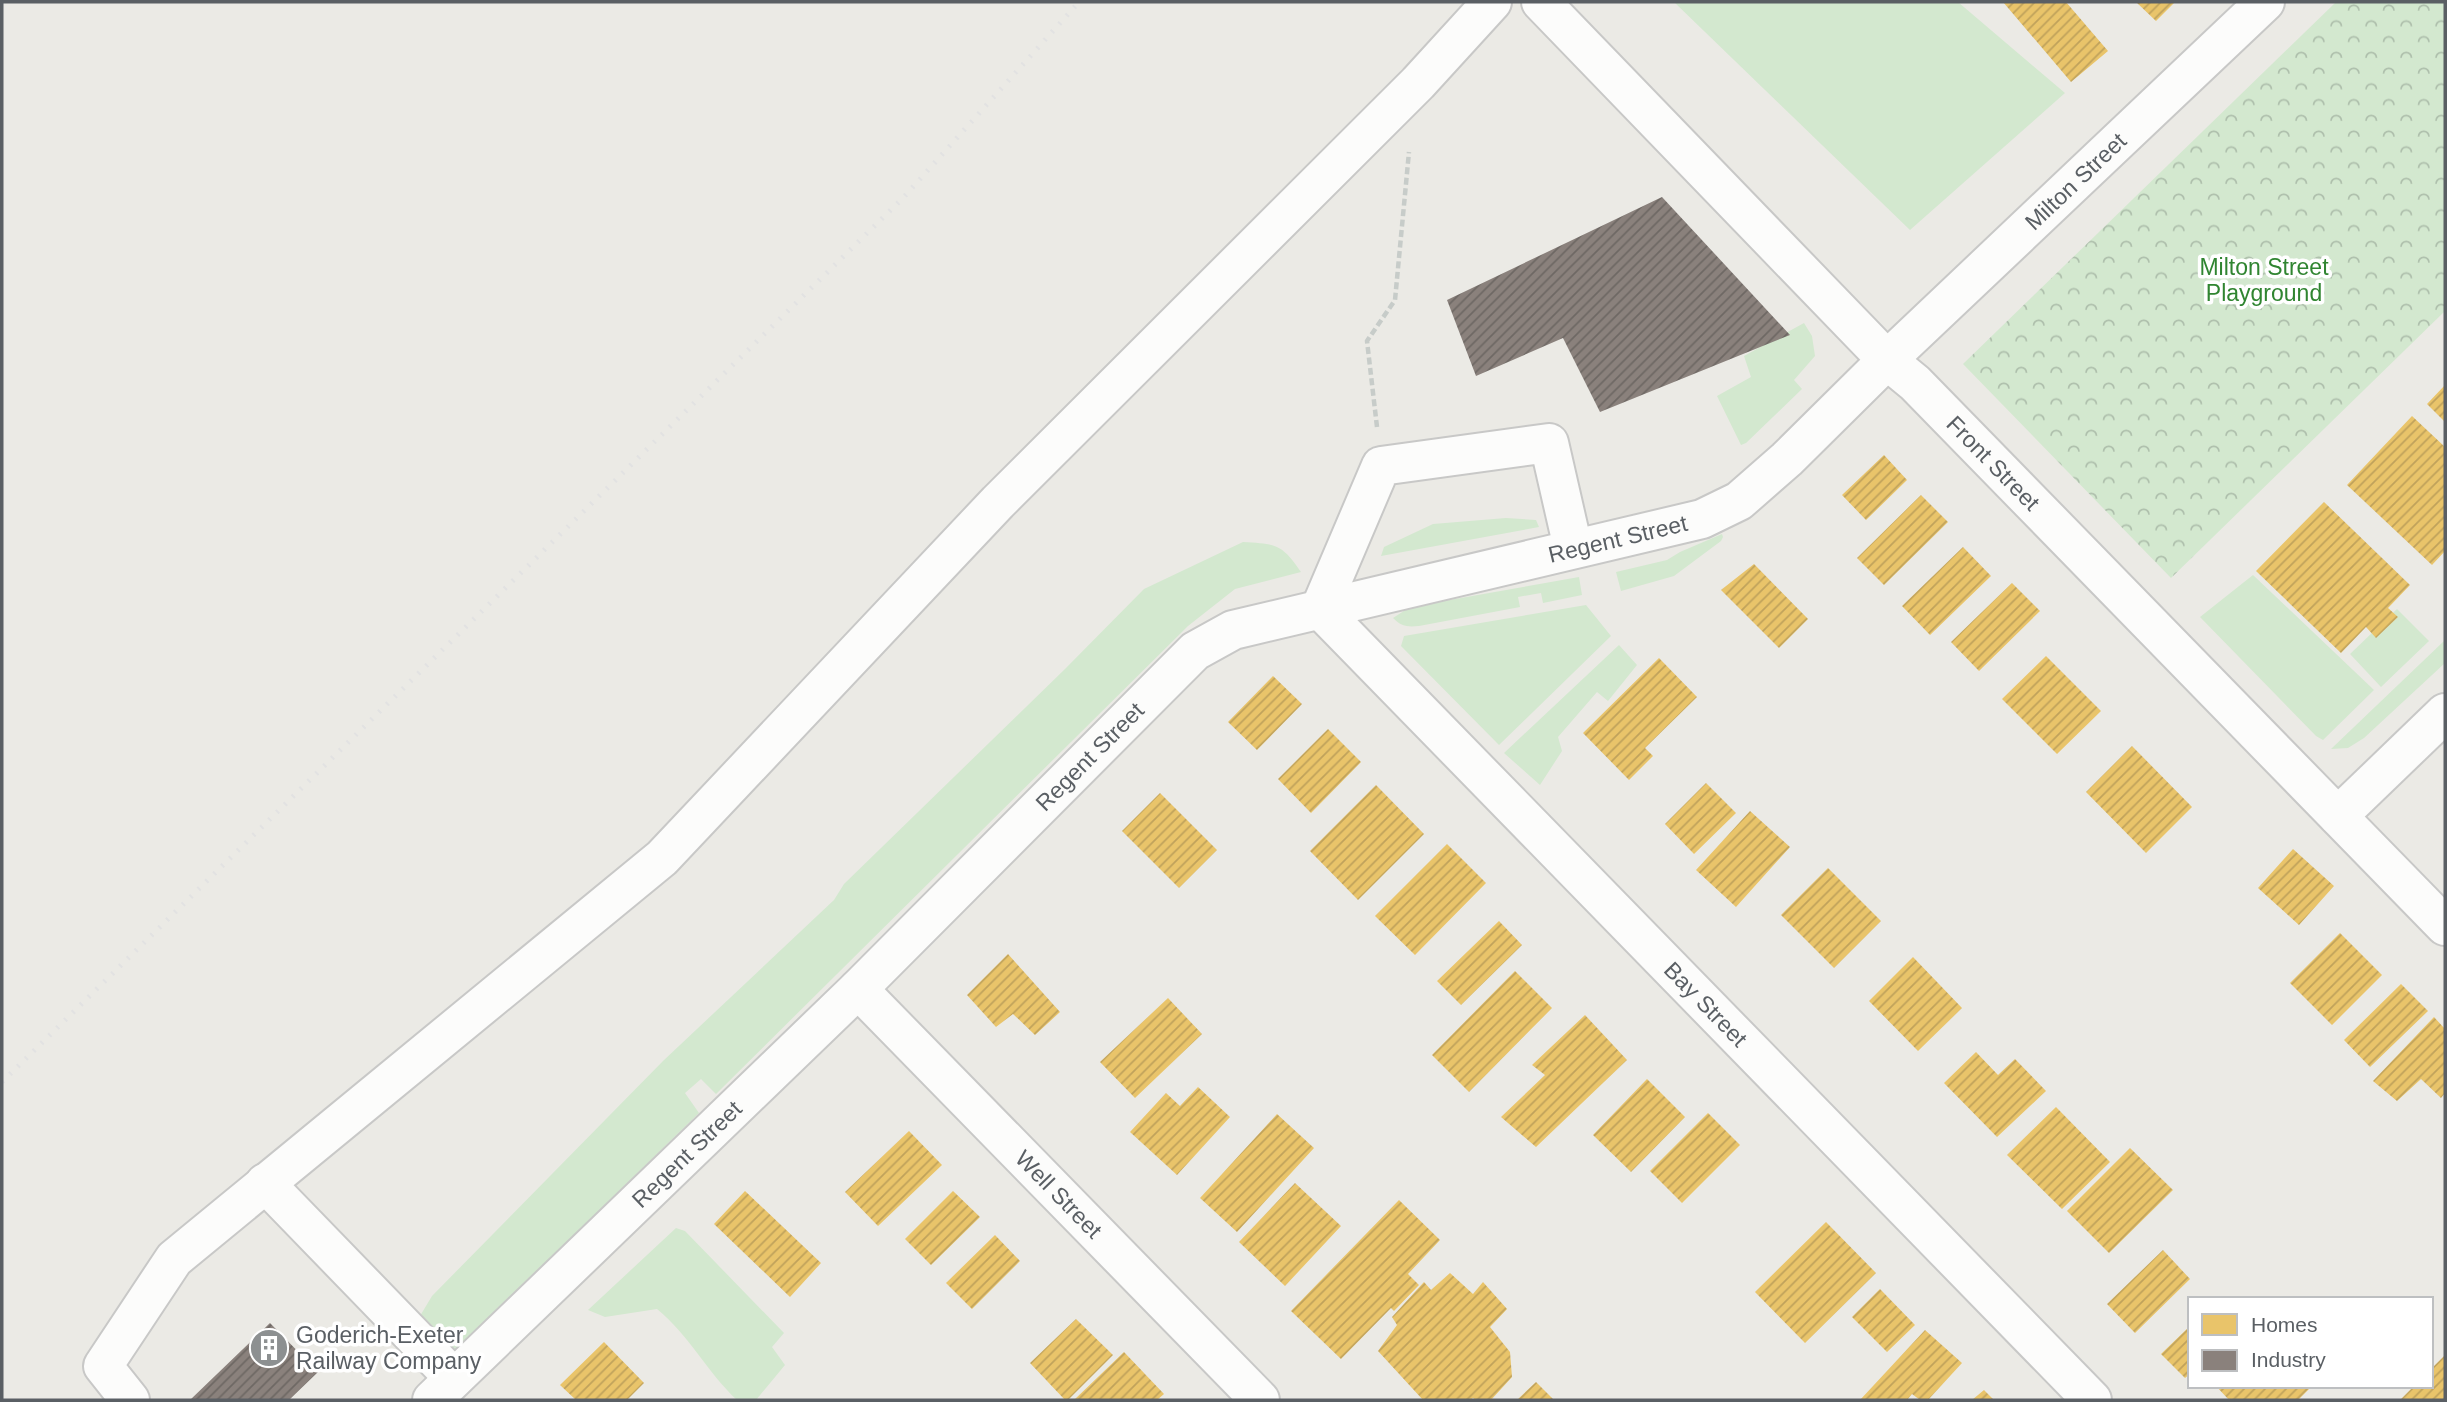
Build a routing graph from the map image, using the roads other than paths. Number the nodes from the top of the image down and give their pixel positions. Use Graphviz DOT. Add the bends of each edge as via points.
graph roads {
  1 [pos="1492,2"];
  2 [pos="1541,2"];
  3 [pos="2265,2"];
  4 [pos="1887,360"];
  5 [pos="1573,548"];
  6 [pos="1320,609"];
  7 [pos="2445,713"];
  8 [pos="2338,816"];
  9 [pos="2445,926"];
  10 [pos="858,989"];
  11 [pos="265,1182"];
  12 [pos="443,1389"];
  13 [pos="130,1400"];
  14 [pos="1260,1400"];
  15 [pos="2092,1400"];
  1 -- 11 [label="street" via="1409,93 998,502 662,858"];
  2 -- 4 [label="street, Front Street"];
  3 -- 4 [label="street, Milton Street"];
  4 -- 5 [label="street, Regent Street" via="1739,501 1702,519"];
  4 -- 8 [label="street, Front Street" via="1915,383"];
  5 -- 6 [label="street, Regent Street"];
  5 -- 6 [label="street" via="1549,443 1381,466"];
  6 -- 10 [label="street, Regent Street" via="1233,630 1195,652"];
  6 -- 15 [label="street, Bay Street"];
  7 -- 8 [label="street"];
  8 -- 9 [label="street, Front Street"];
  10 -- 12 [label="street, Regent Street"];
  10 -- 14 [label="street, Well Street"];
  11 -- 12 [label="street"];
  11 -- 13 [label="street" via="174,1259 103,1366"];
}
